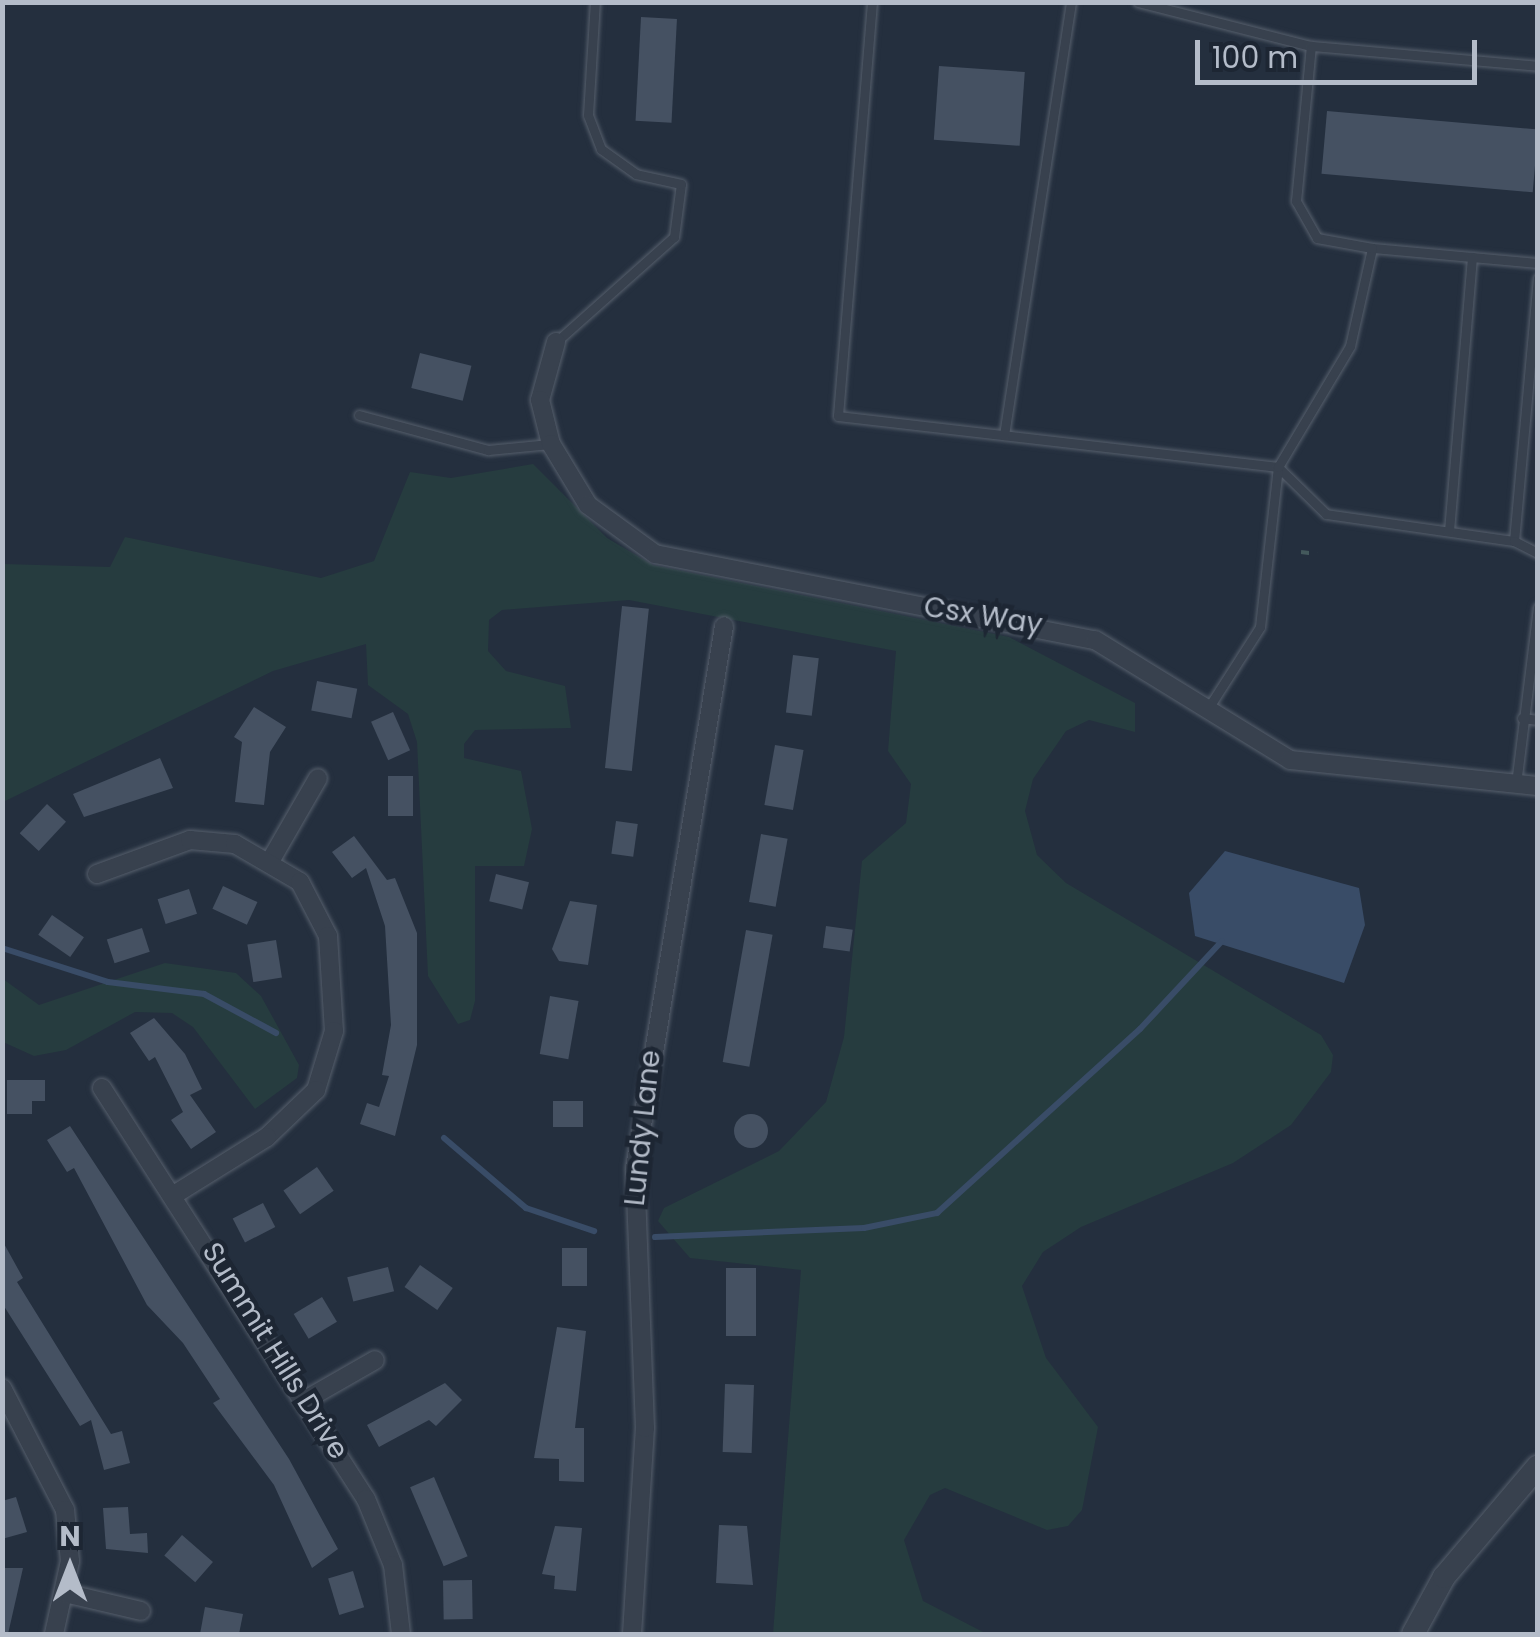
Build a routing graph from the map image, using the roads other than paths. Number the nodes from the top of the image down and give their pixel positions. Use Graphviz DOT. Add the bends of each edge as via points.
graph roads {
  1 [pos="594,2"];
  2 [pos="872,2"];
  3 [pos="1071,2"];
  4 [pos="1138,2"];
  5 [pos="1311,46"];
  6 [pos="1538,66"];
  7 [pos="1372,248"];
  8 [pos="1472,257"];
  9 [pos="1538,263"];
  10 [pos="1538,278"];
  11 [pos="556,342"];
  12 [pos="358,415"];
  13 [pos="1004,434"];
  14 [pos="551,444"];
  15 [pos="1278,467"];
  16 [pos="1449,531"];
  17 [pos="1514,541"];
  18 [pos="1538,553"];
  19 [pos="1538,607"];
  20 [pos="724,626"];
  21 [pos="1206,712"];
  22 [pos="1522,718"];
  23 [pos="1538,720"];
  24 [pos="318,778"];
  25 [pos="1516,784"];
  26 [pos="1538,786"];
  27 [pos="272,858"];
  28 [pos="98,874"];
  29 [pos="102,1088"];
  30 [pos="174,1195"];
  31 [pos="375,1360"];
  32 [pos="2,1388"];
  33 [pos="307,1399"];
  34 [pos="1538,1466"];
  35 [pos="65,1593"];
  36 [pos="142,1611"];
  37 [pos="54,1634"];
  38 [pos="401,1634"];
  39 [pos="632,1634"];
  40 [pos="1413,1634"];
  1 -- 11 [label="lane" via="588,116 601,149 636,174 682,184 674,237"];
  2 -- 13 [label="lane" via="838,416"];
  3 -- 13 [label="lane"];
  4 -- 5 [label="lane"];
  5 -- 6 [label="lane"];
  5 -- 7 [label="lane" via="1296,201 1318,238"];
  7 -- 8 [label="lane"];
  7 -- 15 [label="lane" via="1350,346"];
  8 -- 9 [label="lane"];
  8 -- 16 [label="lane"];
  10 -- 17 [label="lane"];
  11 -- 14 [label="street, Csx Way" via="540,400"];
  12 -- 14 [label="lane" via="488,450"];
  13 -- 15 [label="lane"];
  14 -- 21 [label="street, Csx Way" via="588,505 655,554 704,570 1062,629 1126,655"];
  15 -- 16 [label="lane" via="1326,514"];
  15 -- 21 [label="lane" via="1260,627"];
  16 -- 17 [label="lane"];
  17 -- 18 [label="lane"];
  19 -- 22 [label="lane"];
  20 -- 39 [label="street, Lundy Lane" via="635,1168 645,1445"];
  21 -- 25 [label="street, Csx Way" via="1290,760"];
  22 -- 23 [label="lane"];
  22 -- 25 [label="lane"];
  24 -- 27 [label="street"];
  25 -- 26 [label="street, Csx Way"];
  27 -- 28 [label="street" via="190,840"];
  27 -- 30 [label="street" via="300,882 328,936 331,1052 297,1113"];
  29 -- 30 [label="street, Summit Hills Drive"];
  30 -- 33 [label="street, Summit Hills Drive"];
  31 -- 33 [label="street"];
  32 -- 35 [label="street" via="55,1478 68,1540"];
  33 -- 38 [label="street, Summit Hills Drive" via="381,1531"];
  34 -- 40 [label="street" via="1444,1577"];
  35 -- 36 [label="street"];
  35 -- 37 [label="street"];
}
